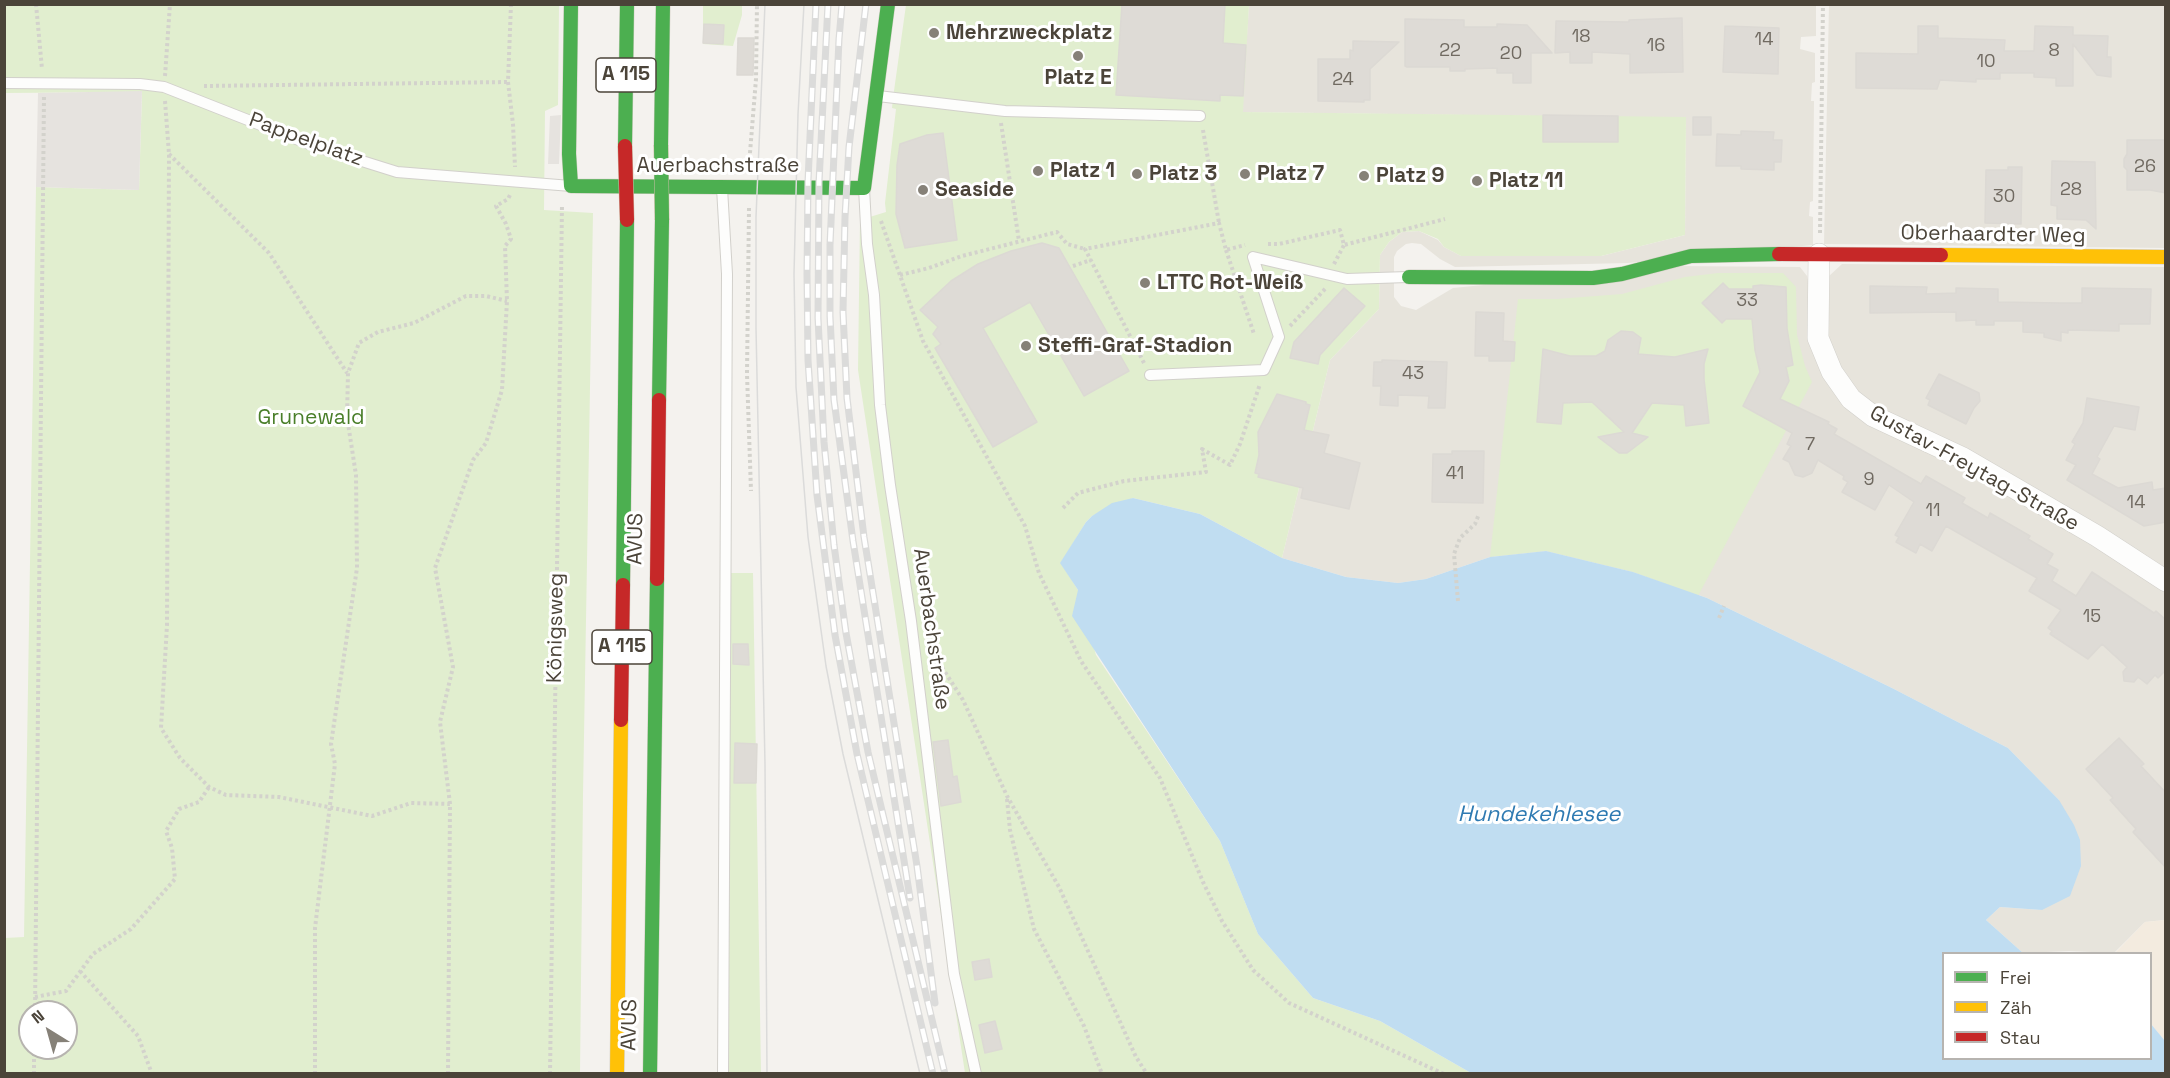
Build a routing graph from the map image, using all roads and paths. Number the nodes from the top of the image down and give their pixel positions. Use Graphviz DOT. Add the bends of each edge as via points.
graph roads {
  1 [pos="36,4"];
  2 [pos="170,4"];
  3 [pos="510,4"];
  4 [pos="571,4"];
  5 [pos="627,4"];
  6 [pos="663,4"];
  7 [pos="757,4"];
  8 [pos="888,4"];
  9 [pos="1823,4"];
  10 [pos="508,82"];
  11 [pos="4,83"];
  12 [pos="44,84"];
  13 [pos="200,86"];
  14 [pos="164,87"];
  15 [pos="877,96"];
  16 [pos="999,111"];
  17 [pos="1200,116"];
  18 [pos="169,154"];
  19 [pos="516,182"];
  20 [pos="571,186"];
  21 [pos="722,187"];
  22 [pos="749,188"];
  23 [pos="865,193"];
  24 [pos="496,206"];
  25 [pos="1445,219"];
  26 [pos="1219,223"];
  27 [pos="1019,241"];
  28 [pos="1256,243"];
  29 [pos="1263,243"];
  30 [pos="1819,247"];
  31 [pos="1085,249"];
  32 [pos="1226,250"];
  33 [pos="2166,257"];
  34 [pos="1091,260"];
  35 [pos="1073,266"];
  36 [pos="900,275"];
  37 [pos="1337,277"];
  38 [pos="1410,278"];
  39 [pos="507,301"];
  40 [pos="1254,334"];
  41 [pos="1280,337"];
  42 [pos="1264,370"];
  43 [pos="348,373"];
  44 [pos="1150,375"];
  45 [pos="751,491"];
  46 [pos="1064,508"];
  47 [pos="1479,514"];
  48 [pos="2166,581"];
  49 [pos="1458,601"];
  50 [pos="1724,606"];
  51 [pos="1719,618"];
  52 [pos="910,621"];
  53 [pos="209,787"];
  54 [pos="1007,796"];
  55 [pos="450,804"];
  56 [pos="330,807"];
  57 [pos="80,971"];
  58 [pos="35,997"];
  59 [pos="153,1074"];
  60 [pos="315,1074"];
  61 [pos="448,1074"];
  62 [pos="550,1074"];
  63 [pos="617,1074"];
  64 [pos="650,1074"];
  65 [pos="723,1074"];
  66 [pos="976,1074"];
  67 [pos="1102,1074"];
  68 [pos="1147,1074"];
  69 [pos="1444,1074"];
  1 -- 12 [label="path"];
  2 -- 14 [label="path"];
  3 -- 10 [label="path"];
  4 -- 20 [label="main road"];
  5 -- 63 [label="main road, AVUS / A 115, bridge"];
  6 -- 64 [label="main road, AVUS / A 115, bridge"];
  7 -- 22 [label="path"];
  8 -- 15 [label="main road, Auerbachstraße"];
  9 -- 30 [label="path"];
  10 -- 13 [label="path"];
  10 -- 19 [label="path"];
  11 -- 12 [label="lane, Pappelplatz"];
  12 -- 14 [label="lane, Pappelplatz"];
  12 -- 58 [label="path"];
  14 -- 18 [label="path"];
  14 -- 19 [label="lane, Pappelplatz" via="314,146 397,172"];
  15 -- 16 [label="lane"];
  15 -- 23 [label="main road, Auerbachstraße"];
  16 -- 17 [label="lane"];
  16 -- 27 [label="path"];
  17 -- 26 [label="path"];
  18 -- 43 [label="path" via="269,253"];
  18 -- 53 [label="path" via="166,625 161,728 180,758"];
  19 -- 20 [label="lane, Pappelplatz"];
  20 -- 21 [label="main road, Auerbachstraße"];
  20 -- 62 [label="path, Königsweg" via="562,204"];
  21 -- 22 [label="main road, Auerbachstraße"];
  21 -- 65 [label="lane" via="727,274"];
  22 -- 23 [label="main road, Auerbachstraße"];
  22 -- 45 [label="path" via="747,374"];
  23 -- 36 [label="path" via="879,217"];
  23 -- 52 [label="lane, Auerbachstraße" via="880,405"];
  24 -- 39 [label="path" via="511,238 505,246"];
  25 -- 29 [label="path" via="1344,245 1340,230 1279,244"];
  26 -- 31 [label="path"];
  26 -- 32 [label="path"];
  27 -- 31 [label="path" via="1057,232 1067,244"];
  27 -- 36 [label="path"];
  28 -- 32 [label="path"];
  30 -- 33 [label="main road, Oberhaardter Weg"];
  30 -- 38 [label="main road, Oberhaardter Weg" via="1691,256 1593,278"];
  30 -- 48 [label="street, Gustav-Freytag-Straße" via="1818,338 1832,372 1851,399 1873,416 1963,458"];
  31 -- 34 [label="path"];
  32 -- 40 [label="path"];
  34 -- 35 [label="path"];
  34 -- 44 [label="path"];
  36 -- 69 [label="path" via="923,341 1024,526 1039,573 1081,661 1160,778 1203,882 1253,970 1289,1003"];
  37 -- 38 [label="lane"];
  37 -- 41 [label="path"];
  37 -- 41 [label="lane" via="1253,257"];
  39 -- 43 [label="path" via="466,296 414,323 378,332 359,343"];
  39 -- 55 [label="path" via="502,390 486,443 473,460 435,568 453,667 440,722"];
  41 -- 42 [label="lane"];
  42 -- 44 [label="lane"];
  42 -- 46 [label="path" via="1230,465 1202,449 1206,472 1124,481 1087,490 1078,493"];
  43 -- 56 [label="path" via="347,417 356,475 357,568 331,744 335,764"];
  47 -- 49 [label="path" via="1475,524 1460,538 1454,554"];
  50 -- 51 [label="path"];
  52 -- 54 [label="path" via="963,700"];
  52 -- 66 [label="lane, Auerbachstraße" via="954,974"];
  53 -- 56 [label="path" via="225,795 279,797"];
  53 -- 57 [label="path" via="199,802 179,809 166,831 175,879 131,929 93,954"];
  54 -- 67 [label="path" via="1010,830 1034,929 1084,1026"];
  54 -- 68 [label="path" via="1059,887"];
  55 -- 56 [label="path" via="411,803 372,816"];
  55 -- 61 [label="path"];
  56 -- 60 [label="path" via="315,928"];
  57 -- 58 [label="path" via="66,991"];
  57 -- 59 [label="path" via="138,1036"];
}
